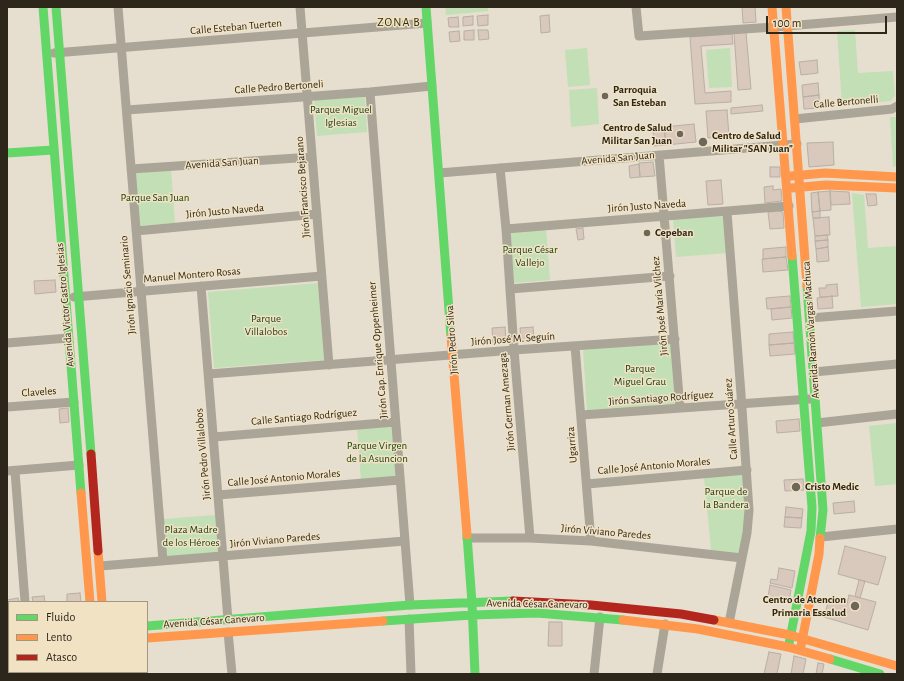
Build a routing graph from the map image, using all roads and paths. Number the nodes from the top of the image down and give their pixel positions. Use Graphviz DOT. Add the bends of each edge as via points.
graph roads {
  1 [pos="43,7"];
  2 [pos="56,7"];
  3 [pos="118,7"];
  4 [pos="300,7"];
  5 [pos="426,7"];
  6 [pos="636,7"];
  7 [pos="772,7"];
  8 [pos="786,7"];
  9 [pos="897,17"];
  10 [pos="427,23"];
  11 [pos="787,26"];
  12 [pos="774,27"];
  13 [pos="303,34"];
  14 [pos="122,48"];
  15 [pos="60,53"];
  16 [pos="47,54"];
  17 [pos="432,86"];
  18 [pos="370,92"];
  19 [pos="308,97"];
  20 [pos="897,106"];
  21 [pos="127,110"];
  22 [pos="795,119"];
  23 [pos="797,144"];
  24 [pos="784,145"];
  25 [pos="53,150"];
  26 [pos="7,153"];
  27 [pos="660,155"];
  28 [pos="312,157"];
  29 [pos="500,168"];
  30 [pos="131,169"];
  31 [pos="439,172"];
  32 [pos="799,175"];
  33 [pos="787,176"];
  34 [pos="897,177"];
  35 [pos="800,187"];
  36 [pos="788,188"];
  37 [pos="897,188"];
  38 [pos="789,206"];
  39 [pos="727,212"];
  40 [pos="317,214"];
  41 [pos="665,216"];
  42 [pos="506,229"];
  43 [pos="136,231"];
  44 [pos="322,276"];
  45 [pos="670,276"];
  46 [pos="201,286"];
  47 [pos="510,289"];
  48 [pos="141,291"];
  49 [pos="78,296"];
  50 [pos="64,297"];
  51 [pos="897,311"];
  52 [pos="810,318"];
  53 [pos="68,338"];
  54 [pos="675,339"];
  55 [pos="7,343"];
  56 [pos="575,346"];
  57 [pos="514,350"];
  58 [pos="453,355"];
  59 [pos="391,360"];
  60 [pos="897,364"];
  61 [pos="329,365"];
  62 [pos="814,372"];
  63 [pos="208,374"];
  64 [pos="815,398"];
  65 [pos="804,399"];
  66 [pos="74,402"];
  67 [pos="742,404"];
  68 [pos="7,407"];
  69 [pos="680,408"];
  70 [pos="897,414"];
  71 [pos="581,416"];
  72 [pos="396,422"];
  73 [pos="817,423"];
  74 [pos="214,436"];
  75 [pos="79,465"];
  76 [pos="747,470"];
  77 [pos="11,471"];
  78 [pos="400,480"];
  79 [pos="587,484"];
  80 [pos="218,495"];
  81 [pos="897,529"];
  82 [pos="821,537"];
  83 [pos="467,538"];
  84 [pos="530,538"];
  85 [pos="405,541"];
  86 [pos="591,541"];
  87 [pos="223,557"];
  88 [pos="742,558"];
  89 [pos="163,561"];
  90 [pos="100,566"];
  91 [pos="25,601"];
  92 [pos="90,601"];
  93 [pos="102,601"];
  94 [pos="472,603"];
  95 [pos="410,605"];
  96 [pos="472,615"];
  97 [pos="600,617"];
  98 [pos="409,619"];
  99 [pos="228,620"];
  100 [pos="729,623"];
  101 [pos="665,624"];
  102 [pos="148,626"];
  103 [pos="228,632"];
  104 [pos="790,635"];
  105 [pos="148,638"];
  106 [pos="802,638"];
  107 [pos="788,647"];
  108 [pos="800,650"];
  109 [pos="897,666"];
  110 [pos="232,674"];
  111 [pos="411,674"];
  112 [pos="475,674"];
  113 [pos="594,674"];
  114 [pos="657,674"];
  115 [pos="880,674"];
  1 -- 16 [label="main road, Avenida Victor Castro Iglesias"];
  2 -- 15 [label="main road, Avenida Victor Castro Iglesias"];
  3 -- 14 [label="street, Jirón Ignacio Seminario"];
  4 -- 13 [label="street, Jirón Francisco Bejarano"];
  5 -- 10 [label="main road, Jirón Pedro Silva"];
  6 -- 12 [label="street" via="639,36"];
  7 -- 12 [label="main road, Avenida Ramón Vargas Machuca"];
  8 -- 11 [label="main road, Avenida Ramón Vargas Machuca"];
  9 -- 11 [label="street"];
  10 -- 13 [label="street, Calle Esteban Tuerten"];
  10 -- 17 [label="main road, Jirón Pedro Silva"];
  11 -- 12 [label="street"];
  11 -- 22 [label="main road, Avenida Ramón Vargas Machuca"];
  12 -- 24 [label="main road, Avenida Ramón Vargas Machuca"];
  13 -- 14 [label="street, Calle Esteban Tuerten"];
  13 -- 19 [label="street, Jirón Francisco Bejarano"];
  14 -- 15 [label="street, Calle Esteban Tuerten"];
  14 -- 21 [label="street, Jirón Ignacio Seminario"];
  15 -- 16 [label="street, Calle Esteban Tuerten"];
  15 -- 49 [label="main road, Avenida Victor Castro Iglesias"];
  16 -- 25 [label="main road, Avenida Victor Castro Iglesias"];
  17 -- 18 [label="street, Calle Pedro Bertoneli"];
  17 -- 31 [label="main road, Jirón Pedro Silva"];
  18 -- 19 [label="street, Calle Pedro Bertoneli"];
  18 -- 59 [label="street, Jirón Cap. Enrique Oppenheimer"];
  19 -- 21 [label="street, Calle Pedro Bertoneli"];
  19 -- 28 [label="street, Jirón Francisco Bejarano"];
  20 -- 22 [label="street, Calle Bertonelli" via="892,110"];
  21 -- 30 [label="street, Jirón Ignacio Seminario"];
  22 -- 23 [label="main road, Avenida Ramón Vargas Machuca"];
  23 -- 24 [label="street, Avenida San Juan"];
  23 -- 32 [label="main road, Avenida Ramón Vargas Machuca"];
  24 -- 27 [label="street, Avenida San Juan"];
  24 -- 33 [label="main road, Avenida Ramón Vargas Machuca"];
  25 -- 26 [label="main road"];
  25 -- 50 [label="main road, Avenida Victor Castro Iglesias"];
  27 -- 29 [label="street, Avenida San Juan"];
  27 -- 41 [label="street, Jirón José María Vilchez"];
  28 -- 30 [label="street, Avenida San Juan"];
  28 -- 40 [label="street, Jirón Francisco Bejarano"];
  29 -- 31 [label="street, Avenida San Juan"];
  29 -- 42 [label="street, Jirón German Amezaga"];
  30 -- 43 [label="street, Jirón Ignacio Seminario"];
  31 -- 58 [label="main road, Jirón Pedro Silva"];
  32 -- 33 [label="main road"];
  32 -- 34 [label="main road" via="825,173"];
  32 -- 35 [label="main road, Avenida Ramón Vargas Machuca"];
  33 -- 36 [label="main road, Avenida Ramón Vargas Machuca"];
  35 -- 36 [label="main road"];
  35 -- 37 [label="main road" via="826,185"];
  35 -- 52 [label="main road, Avenida Ramón Vargas Machuca"];
  36 -- 38 [label="main road, Avenida Ramón Vargas Machuca"];
  38 -- 39 [label="street, Jirón Justo Naveda"];
  38 -- 65 [label="main road, Avenida Ramón Vargas Machuca"];
  39 -- 41 [label="street, Jirón Justo Naveda"];
  39 -- 67 [label="street, Calle Arturo Suárez"];
  40 -- 43 [label="street, Jirón Justo Naveda"];
  40 -- 44 [label="street, Jirón Francisco Bejarano"];
  41 -- 42 [label="street, Jirón Justo Naveda"];
  41 -- 45 [label="street, Jirón José María Vilchez"];
  42 -- 47 [label="street, Jirón German Amezaga"];
  43 -- 48 [label="street, Jirón Ignacio Seminario"];
  44 -- 46 [label="street, Manuel Montero Rosas"];
  44 -- 61 [label="street, Jirón Francisco Bejarano"];
  45 -- 47 [label="street"];
  45 -- 54 [label="street, Jirón José María Vilchez"];
  46 -- 48 [label="street, Manuel Montero Rosas"];
  46 -- 63 [label="street, Jirón Pedro Villalobos"];
  47 -- 57 [label="street, Jirón German Amezaga"];
  48 -- 49 [label="street, Manuel Montero Rosas"];
  48 -- 89 [label="street, Jirón Ignacio Seminario"];
  49 -- 50 [label="street, Manuel Montero Rosas"];
  49 -- 90 [label="main road, Avenida Victor Castro Iglesias"];
  50 -- 53 [label="main road, Avenida Victor Castro Iglesias"];
  51 -- 52 [label="street"];
  52 -- 62 [label="main road, Avenida Ramón Vargas Machuca"];
  53 -- 55 [label="street"];
  53 -- 66 [label="main road, Avenida Victor Castro Iglesias"];
  54 -- 56 [label="street, Jirón José M. Seguín"];
  54 -- 69 [label="street, Jirón José María Vilchez"];
  56 -- 57 [label="street, Jirón José M. Seguín"];
  56 -- 71 [label="street, Ugarriza"];
  57 -- 58 [label="street, Jirón José M. Seguín"];
  57 -- 84 [label="street, Jirón German Amezaga"];
  58 -- 59 [label="street, Jirón José M. Seguín"];
  58 -- 83 [label="main road, Jirón Pedro Silva"];
  59 -- 61 [label="street, Jirón José M. Seguín"];
  59 -- 72 [label="street, Jirón Cap. Enrique Oppenheimer"];
  60 -- 62 [label="street"];
  61 -- 63 [label="street, Jirón José M. Seguín"];
  62 -- 64 [label="main road, Avenida Ramón Vargas Machuca"];
  63 -- 74 [label="street, Jirón Pedro Villalobos"];
  64 -- 65 [label="street, Jirón Santiago Rodríguez"];
  64 -- 73 [label="main road, Avenida Ramón Vargas Machuca"];
  65 -- 67 [label="street, Jirón Santiago Rodríguez"];
  65 -- 104 [label="main road, Avenida Ramón Vargas Machuca" via="812,507 810,531"];
  66 -- 68 [label="street, Claveles"];
  66 -- 75 [label="main road, Avenida Victor Castro Iglesias"];
  67 -- 69 [label="street, Jirón Santiago Rodríguez"];
  67 -- 76 [label="street, Calle Arturo Suárez"];
  69 -- 71 [label="street, Jirón Santiago Rodríguez"];
  70 -- 73 [label="street"];
  71 -- 79 [label="street, Ugarriza"];
  72 -- 74 [label="street, Calle Santiago Rodríguez"];
  72 -- 78 [label="street, Jirón Cap. Enrique Oppenheimer"];
  73 -- 82 [label="main road, Avenida Ramón Vargas Machuca" via="823,510"];
  74 -- 80 [label="street, Jirón Pedro Villalobos"];
  75 -- 77 [label="street"];
  75 -- 92 [label="main road, Avenida Victor Castro Iglesias"];
  76 -- 79 [label="street, Calle José Antonio Morales"];
  76 -- 88 [label="street, Calle Arturo Suárez" via="748,521"];
  77 -- 91 [label="street"];
  78 -- 80 [label="street, Calle José Antonio Morales"];
  78 -- 85 [label="street, Jirón Cap. Enrique Oppenheimer"];
  79 -- 86 [label="street, Ugarriza"];
  80 -- 87 [label="street, Jirón Pedro Villalobos"];
  81 -- 82 [label="street"];
  82 -- 106 [label="main road, Avenida Ramón Vargas Machuca"];
  83 -- 84 [label="street, Jirón Viviano Paredes"];
  83 -- 94 [label="main road, Jirón Pedro Silva"];
  84 -- 86 [label="street, Jirón Viviano Paredes"];
  85 -- 87 [label="street, Jirón Viviano Paredes"];
  85 -- 95 [label="street, Jirón Cap. Enrique Oppenheimer"];
  86 -- 88 [label="street, Jirón Viviano Paredes"];
  87 -- 89 [label="street, Jirón Viviano Paredes"];
  87 -- 99 [label="street, Jirón Pedro Villalobos"];
  88 -- 100 [label="street, Calle Arturo Suárez"];
  89 -- 90 [label="street, Jirón Viviano Paredes"];
  90 -- 93 [label="main road, Avenida Victor Castro Iglesias"];
  94 -- 95 [label="main road, Avenida César Canevaro"];
  94 -- 96 [label="main road, Jirón Pedro Silva"];
  94 -- 100 [label="main road, Avenida César Canevaro" via="507,601 591,605 681,614"];
  95 -- 99 [label="main road, Avenida César Canevaro"];
  96 -- 97 [label="main road, Avenida César Canevaro" via="537,613"];
  96 -- 98 [label="main road, Avenida César Canevaro"];
  96 -- 112 [label="main road, Jirón Pedro Silva"];
  97 -- 101 [label="main road, Avenida César Canevaro"];
  97 -- 113 [label="street"];
  98 -- 103 [label="main road, Avenida César Canevaro"];
  98 -- 111 [label="street"];
  99 -- 102 [label="main road, Avenida César Canevaro"];
  100 -- 104 [label="main road, Avenida César Canevaro"];
  101 -- 107 [label="main road, Avenida César Canevaro"];
  101 -- 114 [label="street"];
  103 -- 105 [label="main road, Avenida César Canevaro"];
  103 -- 110 [label="street"];
  104 -- 106 [label="main road, Avenida César Canevaro"];
  104 -- 107 [label="main road, Avenida Ramón Vargas Machuca"];
  106 -- 108 [label="main road, Avenida Ramón Vargas Machuca"];
  106 -- 109 [label="main road, Avenida César Canevaro"];
  107 -- 108 [label="main road, Avenida César Canevaro"];
  108 -- 115 [label="main road, Avenida César Canevaro"];
}
